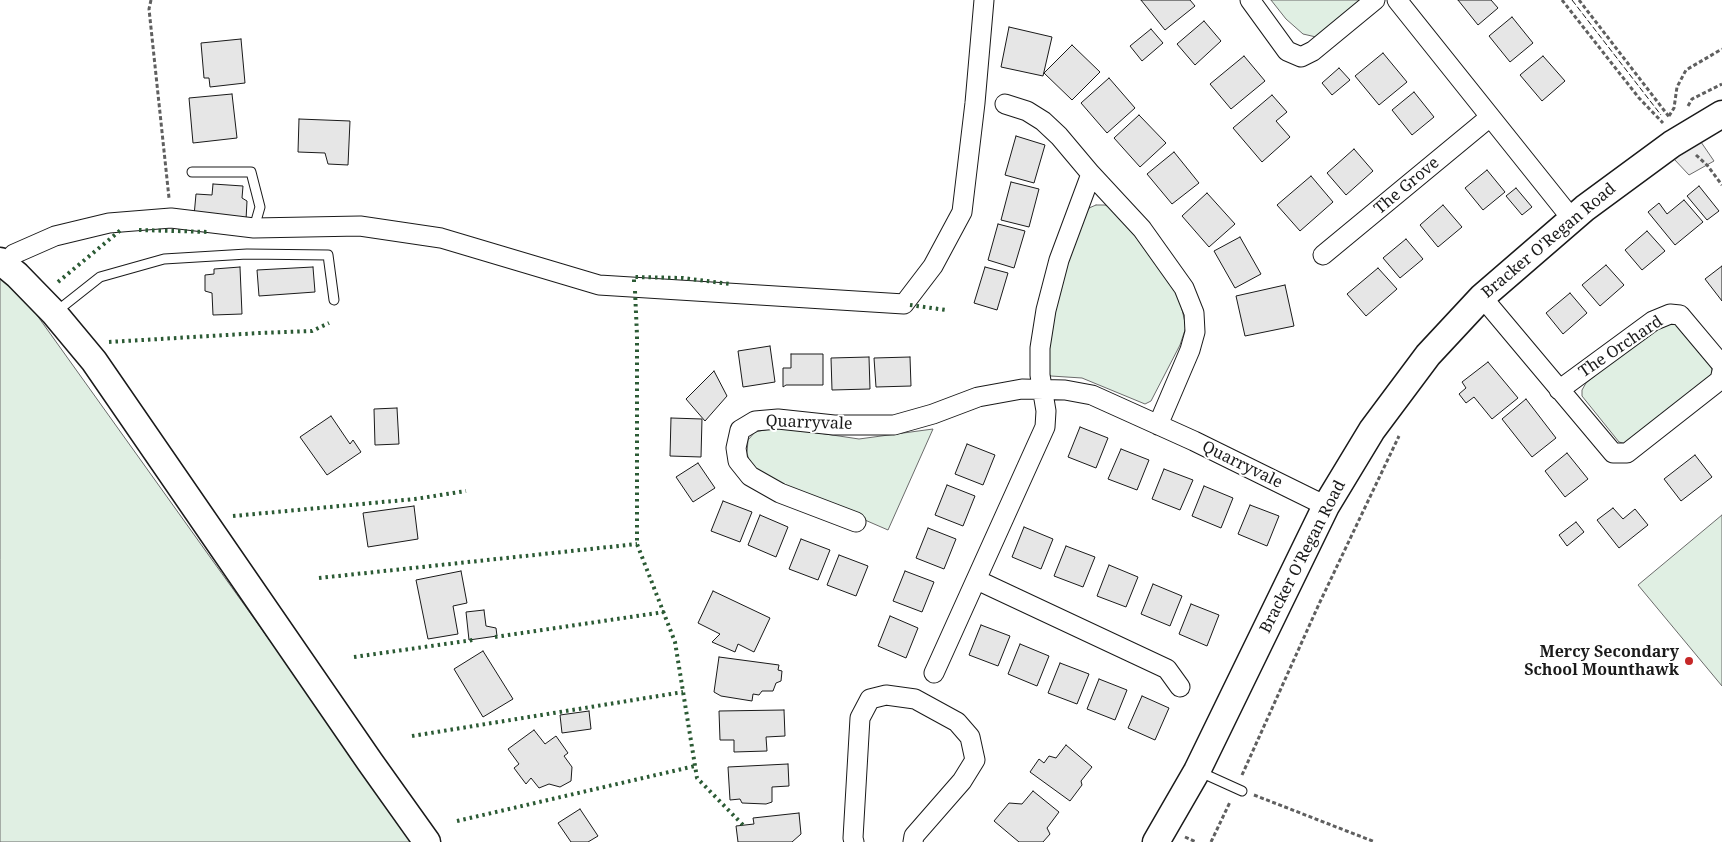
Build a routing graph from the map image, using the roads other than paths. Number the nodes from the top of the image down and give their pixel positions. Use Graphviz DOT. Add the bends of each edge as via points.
graph roads {
  1 [pos="984,0"];
  2 [pos="1250,0"];
  3 [pos="1375,0"];
  4 [pos="1396,0"];
  5 [pos="1005,104"];
  6 [pos="1722,114"];
  7 [pos="1490,117"];
  8 [pos="192,172"];
  9 [pos="1090,174"];
  10 [pos="1572,219"];
  11 [pos="254,228"];
  12 [pos="1323,255"];
  13 [pos="2,263"];
  14 [pos="1482,297"];
  15 [pos="334,300"];
  16 [pos="54,313"];
  17 [pos="1722,365"];
  18 [pos="1722,371"];
  19 [pos="1042,390"];
  20 [pos="1560,390"];
  21 [pos="1158,425"];
  22 [pos="1326,506"];
  23 [pos="856,522"];
  24 [pos="977,580"];
  25 [pos="934,673"];
  26 [pos="1180,687"];
  27 [pos="1197,771"];
  28 [pos="1239,789"];
  29 [pos="427,842"];
  30 [pos="854,842"];
  31 [pos="913,842"];
  32 [pos="1156,842"];
  1 -- 11 [label="street" via="962,212 933,266 904,304 599,284 442,238 360,226"];
  2 -- 3 [label="street" via="1287,51 1301,57 1313,51"];
  4 -- 7 [label="street"];
  5 -- 9 [label="street" via="1027,111 1043,121"];
  6 -- 10 [label="main road, Bracker O'Regan Road" via="1672,144"];
  7 -- 10 [label="street"];
  7 -- 12 [label="street, The Grove"];
  8 -- 11 [label="lane" via="251,172 260,207"];
  9 -- 19 [label="street" via="1059,260 1046,310 1040,348"];
  9 -- 21 [label="street" via="1142,229 1184,288 1194,313 1195,332 1190,350"];
  10 -- 14 [label="main road, Bracker O'Regan Road"];
  11 -- 13 [label="street" via="171,218 108,223 55,236 14,254"];
  13 -- 16 [label="main road"];
  14 -- 20 [label="street"];
  14 -- 22 [label="main road, Bracker O'Regan Road" via="1428,355 1372,430"];
  15 -- 16 [label="lane" via="328,255 247,254 164,259 100,277"];
  16 -- 29 [label="main road" via="94,361"];
  17 -- 20 [label="street, The Orchard" via="1680,315 1670,314 1654,321"];
  18 -- 20 [label="street" via="1720,380 1628,453 1613,452"];
  19 -- 21 [label="street, Quarryvale" via="1092,395"];
  19 -- 23 [label="street, Quarryvale" via="1022,389 978,397 894,425 834,425 778,419 755,421 740,430 736,448 738,462 750,476 780,493"];
  19 -- 24 [label="street" via="1045,427"];
  21 -- 22 [label="street, Quarryvale"];
  22 -- 27 [label="main road, Bracker O'Regan Road"];
  24 -- 25 [label="street"];
  24 -- 26 [label="street" via="1166,669"];
  27 -- 28 [label="lane"];
  27 -- 32 [label="main road, Bracker O'Regan Road"];
  30 -- 31 [label="street" via="860,718 870,699 886,694 915,699 957,722 970,737 975,760 962,781 914,836"];
}
